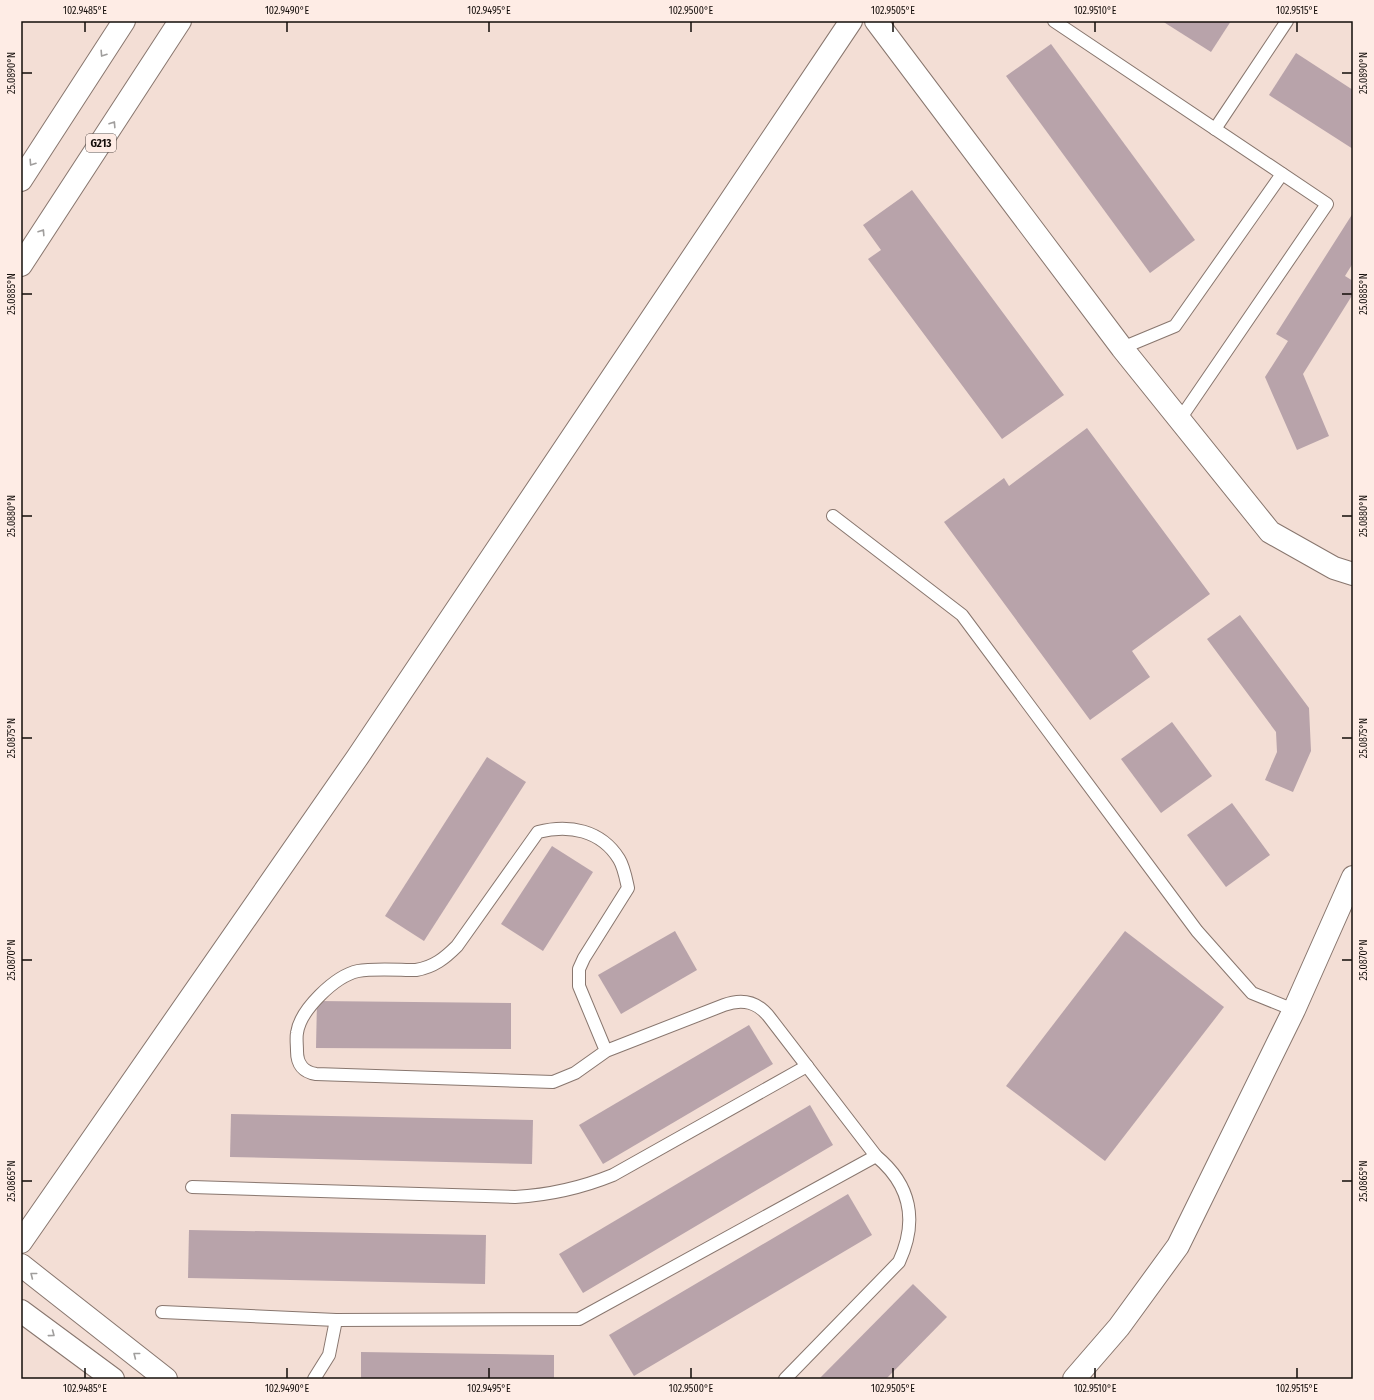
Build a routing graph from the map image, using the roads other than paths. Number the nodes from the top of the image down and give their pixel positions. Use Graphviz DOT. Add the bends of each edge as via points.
graph roads {
  1 [pos="124,21"];
  2 [pos="180,21"];
  3 [pos="852,21"];
  4 [pos="876,21"];
  5 [pos="1054,21"];
  6 [pos="1287,21"];
  7 [pos="1215,129"];
  8 [pos="1282,174"];
  9 [pos="21,180"];
  10 [pos="21,265"];
  11 [pos="1122,348"];
  12 [pos="1180,419"];
  13 [pos="833,516"];
  14 [pos="1353,574"];
  15 [pos="1353,877"];
  16 [pos="1294,1010"];
  17 [pos="606,1051"];
  18 [pos="807,1066"];
  19 [pos="876,1156"];
  20 [pos="192,1187"];
  21 [pos="21,1242"];
  22 [pos="21,1265"];
  23 [pos="21,1310"];
  24 [pos="162,1312"];
  25 [pos="336,1320"];
  26 [pos="113,1379"];
  27 [pos="166,1379"];
  28 [pos="314,1379"];
  29 [pos="785,1379"];
  30 [pos="1074,1379"];
  1 -- 9 [label="main road, one-way"];
  10 -- 2 [label="main road, G213, one-way"];
  3 -- 21 [label="main road" via="366,745"];
  4 -- 11 [label="main road"];
  5 -- 7 [label="lane"];
  6 -- 7 [label="lane"];
  7 -- 8 [label="lane"];
  8 -- 11 [label="lane" via="1175,326"];
  8 -- 12 [label="lane" via="1327,204"];
  11 -- 12 [label="main road"];
  12 -- 14 [label="main road" via="1270,532 1334,568"];
  13 -- 16 [label="lane" via="962,615 1197,931 1252,993"];
  15 -- 16 [label="main road"];
  16 -- 30 [label="main road" via="1178,1246 1119,1327"];
  17 -- 17 [label="lane" via="580,986 580,969 584,958 628,888 620,860 611,848 584,831 569,828 553,828 538,832 457,946 446,957 421,969 357,971 342,978 315,1000 304,1015 297,1032 299,1064 304,1070 316,1074 553,1082 575,1073"];
  17 -- 18 [label="lane" via="724,1005 742,1001 765,1011"];
  18 -- 19 [label="lane"];
  18 -- 20 [label="lane" via="613,1175 562,1192 515,1197"];
  19 -- 25 [label="lane" via="579,1319"];
  19 -- 29 [label="lane" via="888,1165 905,1192 910,1220 905,1249 898,1262"];
  27 -- 22 [label="main road, one-way"];
  23 -- 26 [label="main road, one-way"];
  24 -- 25 [label="lane"];
  25 -- 28 [label="lane" via="329,1355"];
}
